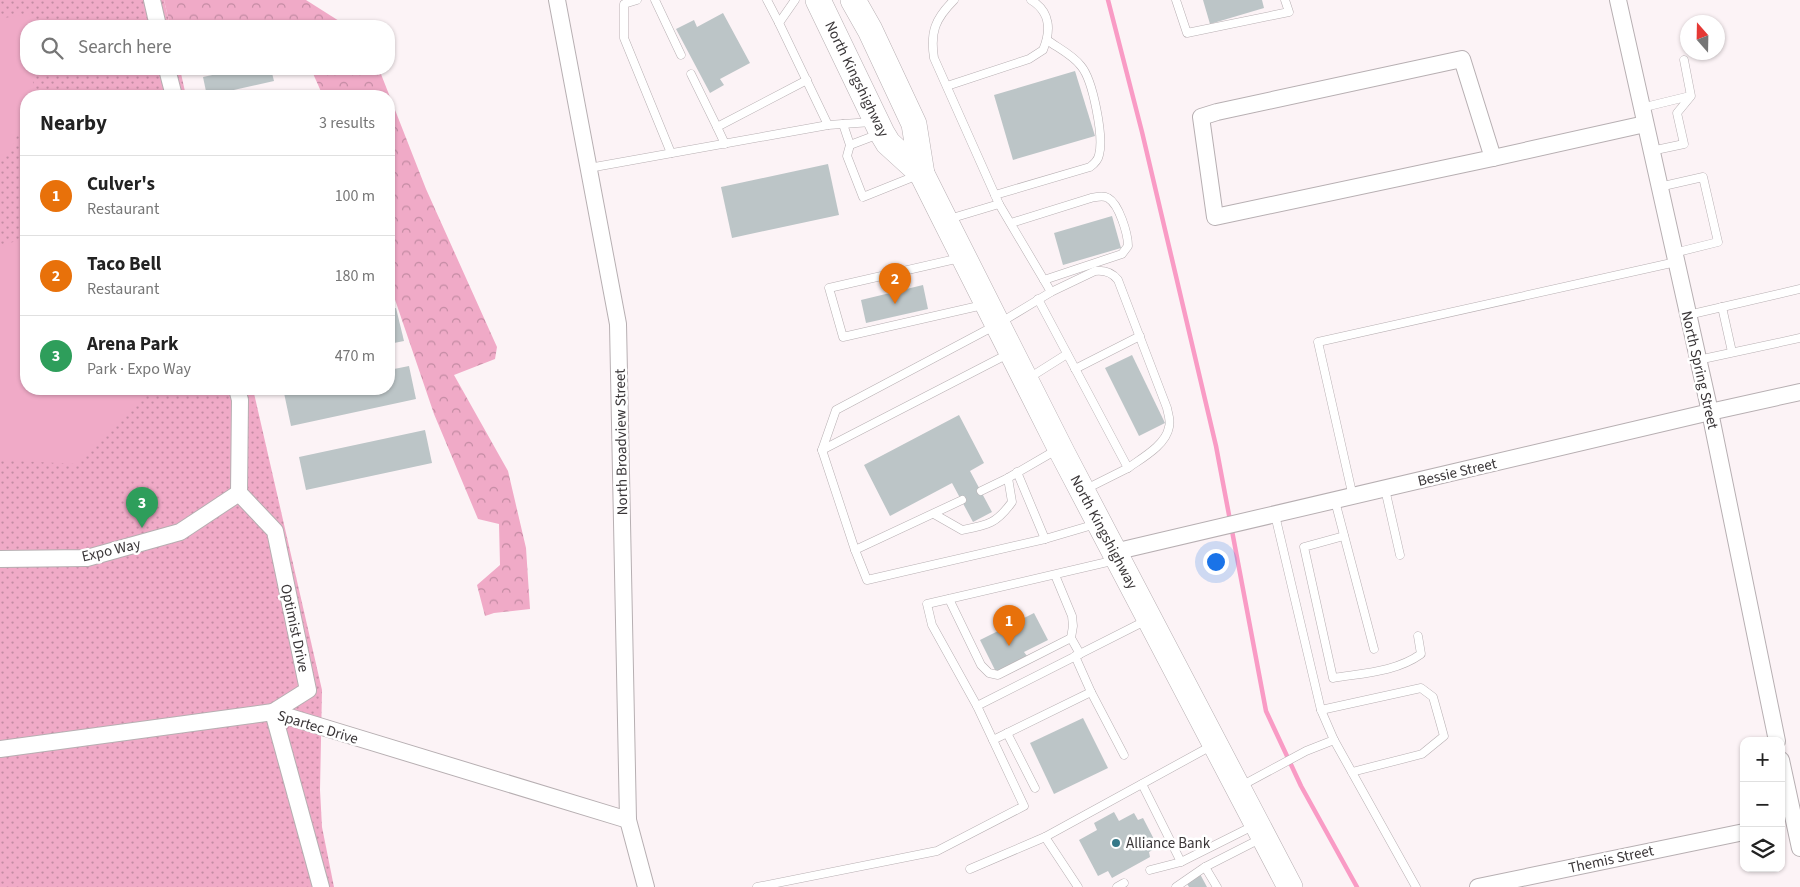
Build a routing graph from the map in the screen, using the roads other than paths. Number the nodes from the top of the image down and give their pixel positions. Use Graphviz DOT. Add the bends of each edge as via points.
graph roads {
  1 [pos="152,0"];
  2 [pos="557,0"];
  3 [pos="637,0"];
  4 [pos="655,0"];
  5 [pos="767,0"];
  6 [pos="795,0"];
  7 [pos="818,0"];
  8 [pos="853,0"];
  9 [pos="870,0"];
  10 [pos="954,0"];
  11 [pos="1031,0"];
  12 [pos="1176,0"];
  13 [pos="1285,0"];
  14 [pos="1618,0"];
  15 [pos="157,20"];
  16 [pos="779,23"];
  17 [pos="870,30"];
  18 [pos="1047,40"];
  19 [pos="682,55"];
  20 [pos="1684,60"];
  21 [pos="691,74"];
  22 [pos="169,75"];
  23 [pos="807,80"];
  24 [pos="947,86"];
  25 [pos="172,90"];
  26 [pos="1691,96"];
  27 [pos="1641,108"];
  28 [pos="828,124"];
  29 [pos="843,124"];
  30 [pos="1645,124"];
  31 [pos="717,127"];
  32 [pos="879,127"];
  33 [pos="725,144"];
  34 [pos="850,145"];
  35 [pos="1651,151"];
  36 [pos="670,153"];
  37 [pos="1493,158"];
  38 [pos="589,168"];
  39 [pos="922,174"];
  40 [pos="1659,187"];
  41 [pos="995,195"];
  42 [pos="999,204"];
  43 [pos="945,220"];
  44 [pos="1011,223"];
  45 [pos="964,257"];
  46 [pos="1675,258"];
  47 [pos="1044,280"];
  48 [pos="1800,289"];
  49 [pos="1051,292"];
  50 [pos="1038,299"];
  51 [pos="1722,307"];
  52 [pos="993,314"];
  53 [pos="1688,315"];
  54 [pos="1140,336"];
  55 [pos="1800,338"];
  56 [pos="1012,352"];
  57 [pos="1732,352"];
  58 [pos="1067,354"];
  59 [pos="1698,360"];
  60 [pos="1075,369"];
  61 [pos="1026,380"];
  62 [pos="1800,392"];
  63 [pos="239,395"];
  64 [pos="1710,412"];
  65 [pos="1060,448"];
  66 [pos="822,450"];
  67 [pos="1128,468"];
  68 [pos="1017,472"];
  69 [pos="1008,478"];
  70 [pos="1385,489"];
  71 [pos="981,490"];
  72 [pos="1083,491"];
  73 [pos="239,493"];
  74 [pos="1353,497"];
  75 [pos="962,500"];
  76 [pos="1335,501"];
  77 [pos="934,514"];
  78 [pos="1270,516"];
  79 [pos="1099,523"];
  80 [pos="1344,536"];
  81 [pos="1044,539"];
  82 [pos="856,550"];
  83 [pos="1400,555"];
  84 [pos="1116,556"];
  85 [pos="0,559"];
  86 [pos="1055,575"];
  87 [pos="950,599"];
  88 [pos="1149,619"];
  89 [pos="1418,636"];
  90 [pos="1071,638"];
  91 [pos="1374,649"];
  92 [pos="1077,655"];
  93 [pos="1092,692"];
  94 [pos="977,706"];
  95 [pos="1321,710"];
  96 [pos="273,712"];
  97 [pos="1007,733"];
  98 [pos="1776,737"];
  99 [pos="992,740"];
  100 [pos="1334,740"];
  101 [pos="1215,744"];
  102 [pos="0,749"];
  103 [pos="1124,755"];
  104 [pos="1352,772"];
  105 [pos="1785,782"];
  106 [pos="1142,784"];
  107 [pos="1035,788"];
  108 [pos="1238,788"];
  109 [pos="628,820"];
  110 [pos="1792,821"];
  111 [pos="1260,830"];
  112 [pos="1740,833"];
  113 [pos="1045,837"];
  114 [pos="1800,848"];
  115 [pos="1181,862"];
  116 [pos="1206,867"];
  117 [pos="970,869"];
  118 [pos="1150,870"];
  119 [pos="320,887"];
  120 [pos="646,887"];
  121 [pos="757,887"];
  122 [pos="1078,887"];
  123 [pos="1175,887"];
  124 [pos="1217,887"];
  125 [pos="1290,887"];
  126 [pos="1416,887"];
  127 [pos="1478,887"];
  1 -- 15 [label="street"];
  2 -- 38 [label="street, North Broadview Street"];
  3 -- 36 [label="lane" via="624,4 624,38"];
  4 -- 19 [label="lane"];
  5 -- 16 [label="lane"];
  6 -- 16 [label="lane"];
  7 -- 32 [label="main road, North Kingshighway"];
  8 -- 17 [label="main road, North Kingshighway"];
  9 -- 17 [label="main road"];
  10 -- 24 [label="lane" via="934,26 932,38 934,58"];
  11 -- 18 [label="lane" via="1045,14 1049,32"];
  12 -- 13 [label="lane" via="1187,33 1289,12"];
  14 -- 27 [label="street, North Spring Street"];
  16 -- 23 [label="lane"];
  17 -- 39 [label="main road, North Kingshighway" via="914,124"];
  18 -- 24 [label="lane" via="1043,50 1029,59"];
  18 -- 41 [label="lane" via="1083,68 1095,101 1099,155 1090,167"];
  20 -- 26 [label="lane"];
  21 -- 31 [label="lane"];
  22 -- 25 [label="street"];
  23 -- 28 [label="lane"];
  23 -- 31 [label="lane"];
  24 -- 41 [label="lane"];
  26 -- 27 [label="lane"];
  26 -- 35 [label="lane" via="1677,113 1684,144"];
  27 -- 30 [label="street, North Spring Street"];
  28 -- 29 [label="lane"];
  28 -- 33 [label="lane"];
  29 -- 32 [label="lane"];
  29 -- 34 [label="lane"];
  30 -- 35 [label="street, North Spring Street"];
  30 -- 37 [label="street"];
  31 -- 33 [label="lane"];
  32 -- 34 [label="lane"];
  32 -- 39 [label="main road, North Kingshighway" via="888,143"];
  33 -- 36 [label="lane"];
  34 -- 39 [label="lane" via="847,156 864,197"];
  35 -- 40 [label="street, North Spring Street"];
  36 -- 38 [label="lane"];
  37 -- 37 [label="street" via="1215,216 1201,116 1462,58"];
  38 -- 109 [label="street, North Broadview Street" via="618,324"];
  39 -- 43 [label="main road, North Kingshighway"];
  40 -- 46 [label="street, North Spring Street"];
  40 -- 46 [label="lane" via="1703,177 1714,224 1718,242"];
  41 -- 42 [label="lane"];
  42 -- 43 [label="lane"];
  42 -- 44 [label="lane"];
  43 -- 45 [label="main road, North Kingshighway"];
  44 -- 47 [label="lane"];
  44 -- 47 [label="lane" via="1104,196 1119,211 1128,242 1122,254"];
  45 -- 52 [label="main road, North Kingshighway"];
  45 -- 52 [label="lane" via="830,288 843,337"];
  46 -- 53 [label="street, North Spring Street"];
  46 -- 74 [label="lane" via="1318,342"];
  47 -- 49 [label="lane"];
  48 -- 51 [label="lane"];
  49 -- 50 [label="lane"];
  49 -- 54 [label="lane" via="1095,271 1114,275"];
  50 -- 52 [label="lane"];
  50 -- 58 [label="lane"];
  51 -- 53 [label="lane"];
  51 -- 57 [label="lane"];
  52 -- 56 [label="main road, North Kingshighway"];
  52 -- 66 [label="lane" via="836,410"];
  53 -- 59 [label="street, North Spring Street"];
  54 -- 60 [label="lane"];
  54 -- 67 [label="lane" via="1167,408 1170,428 1161,443"];
  55 -- 57 [label="lane"];
  56 -- 61 [label="main road, North Kingshighway"];
  56 -- 66 [label="lane"];
  57 -- 59 [label="lane"];
  58 -- 60 [label="lane"];
  58 -- 61 [label="lane"];
  59 -- 64 [label="street, North Spring Street"];
  60 -- 67 [label="lane"];
  61 -- 65 [label="main road, North Kingshighway"];
  62 -- 64 [label="street, Bessie Street"];
  63 -- 73 [label="street"];
  64 -- 70 [label="street, Bessie Street"];
  64 -- 98 [label="street, North Spring Street"];
  65 -- 68 [label="lane"];
  65 -- 72 [label="main road, North Kingshighway"];
  66 -- 82 [label="lane"];
  67 -- 72 [label="lane"];
  68 -- 69 [label="lane"];
  68 -- 81 [label="lane"];
  69 -- 71 [label="lane"];
  69 -- 77 [label="lane" via="1012,502 1002,516 986,525 962,530"];
  70 -- 74 [label="street, Bessie Street"];
  70 -- 83 [label="lane"];
  72 -- 79 [label="main road, North Kingshighway"];
  73 -- 85 [label="street, Expo Way" via="180,532 87,558"];
  73 -- 96 [label="street, Optimist Drive" via="276,531 308,690"];
  74 -- 76 [label="street, Bessie Street"];
  75 -- 77 [label="lane"];
  76 -- 78 [label="street, Bessie Street"];
  76 -- 80 [label="lane"];
  77 -- 82 [label="lane"];
  78 -- 84 [label="street, Bessie Street" via="1208,529"];
  78 -- 95 [label="lane"];
  79 -- 81 [label="lane"];
  79 -- 84 [label="main road, North Kingshighway"];
  80 -- 89 [label="lane" via="1304,547 1333,678 1410,663 1421,654"];
  80 -- 91 [label="lane"];
  81 -- 82 [label="lane" via="867,580"];
  84 -- 86 [label="lane"];
  84 -- 88 [label="main road, North Kingshighway"];
  86 -- 87 [label="lane"];
  86 -- 90 [label="lane" via="1072,616"];
  87 -- 90 [label="lane" via="981,665 989,673 998,675"];
  87 -- 94 [label="lane" via="927,604 932,625"];
  88 -- 92 [label="lane"];
  88 -- 101 [label="main road, North Kingshighway"];
  90 -- 92 [label="lane"];
  92 -- 93 [label="lane"];
  92 -- 94 [label="lane"];
  93 -- 97 [label="lane"];
  93 -- 103 [label="lane"];
  94 -- 99 [label="lane"];
  95 -- 100 [label="lane"];
  95 -- 104 [label="lane" via="1420,688 1433,697 1444,736 1422,754"];
  96 -- 102 [label="street, Spartec Drive"];
  96 -- 109 [label="street, Spartec Drive"];
  96 -- 119 [label="street"];
  97 -- 99 [label="lane"];
  97 -- 107 [label="lane"];
  99 -- 121 [label="lane" via="1024,806 937,851"];
  100 -- 104 [label="lane"];
  100 -- 108 [label="lane" via="1306,751"];
  101 -- 106 [label="lane"];
  101 -- 108 [label="main road, North Kingshighway"];
  104 -- 126 [label="lane"];
  105 -- 110 [label="street"];
  106 -- 113 [label="lane"];
  106 -- 115 [label="lane"];
  108 -- 111 [label="main road, North Kingshighway"];
  109 -- 120 [label="street, North Broadview Street"];
  110 -- 114 [label="street"];
  111 -- 115 [label="lane"];
  111 -- 116 [label="lane"];
  111 -- 125 [label="main road, North Kingshighway"];
  112 -- 127 [label="street, Themis Street"];
  113 -- 117 [label="lane"];
  113 -- 122 [label="lane"];
  115 -- 118 [label="lane"];
  116 -- 123 [label="lane"];
  116 -- 124 [label="lane"];
}
